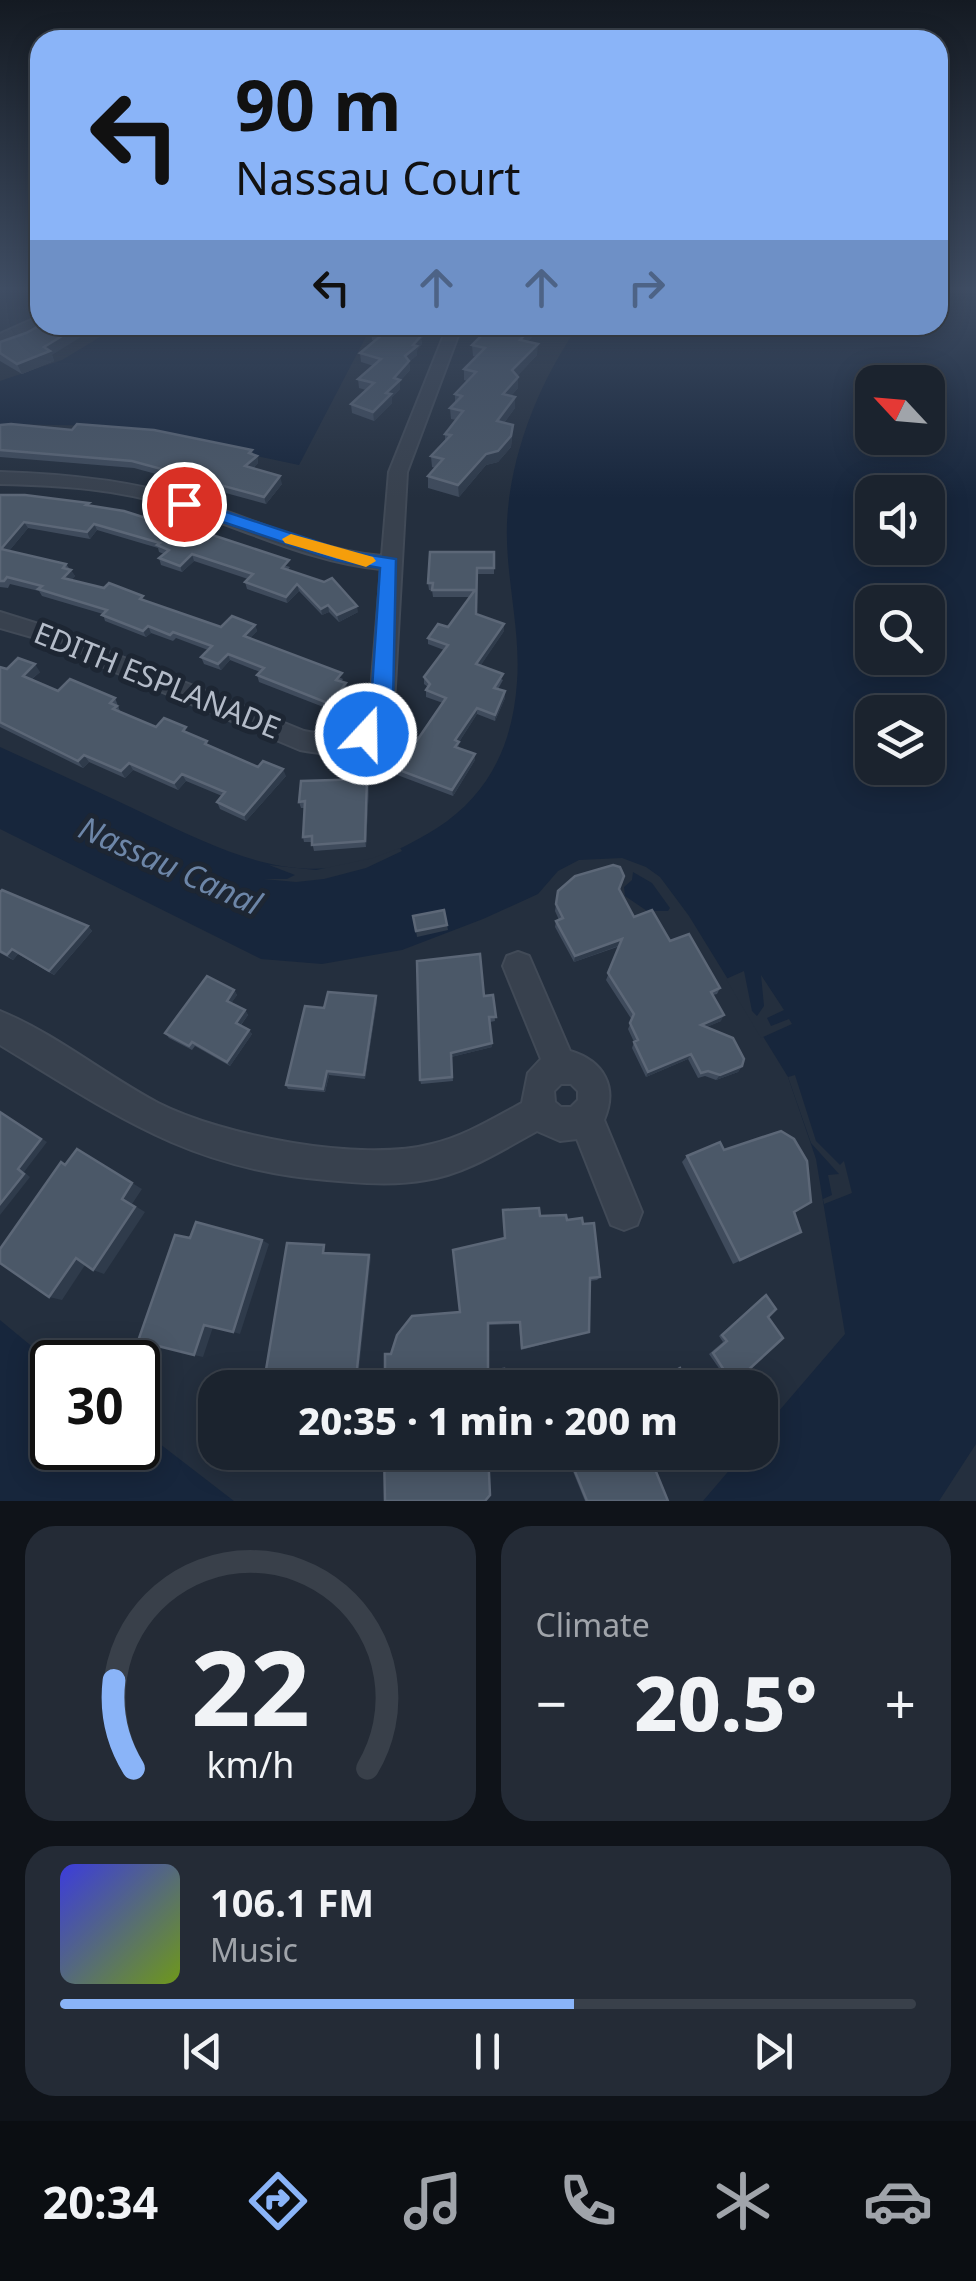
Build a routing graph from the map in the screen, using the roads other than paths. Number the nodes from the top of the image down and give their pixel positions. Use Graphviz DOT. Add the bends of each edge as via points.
graph roads {
  1 [pos="443,358"];
  2 [pos="0,478"];
  3 [pos="390,563"];
  4 [pos="0,620"];
  5 [pos="518,966"];
  6 [pos="0,1027"];
  7 [pos="560,1067"];
  8 [pos="542,1110"];
  9 [pos="586,1118"];
  10 [pos="624,1212"];
  1 -- 3 [label="street, EDITH ESPLANADE" via="398,472"];
  2 -- 3 [label="street" via="144,493 343,556"];
  3 -- 4 [label="street, EDITH ESPLANADE" via="380,716 366,734 342,744 300,740"];
  5 -- 7 [label="street"];
  6 -- 8 [label="street" via="148,1115 202,1140 269,1158 427,1164 467,1151"];
  7 -- 8 [label="street" via="542,1080"];
  7 -- 9 [label="street" via="590,1080 594,1100"];
  8 -- 9 [label="street" via="568,1126"];
  9 -- 10 [label="street"];
}
